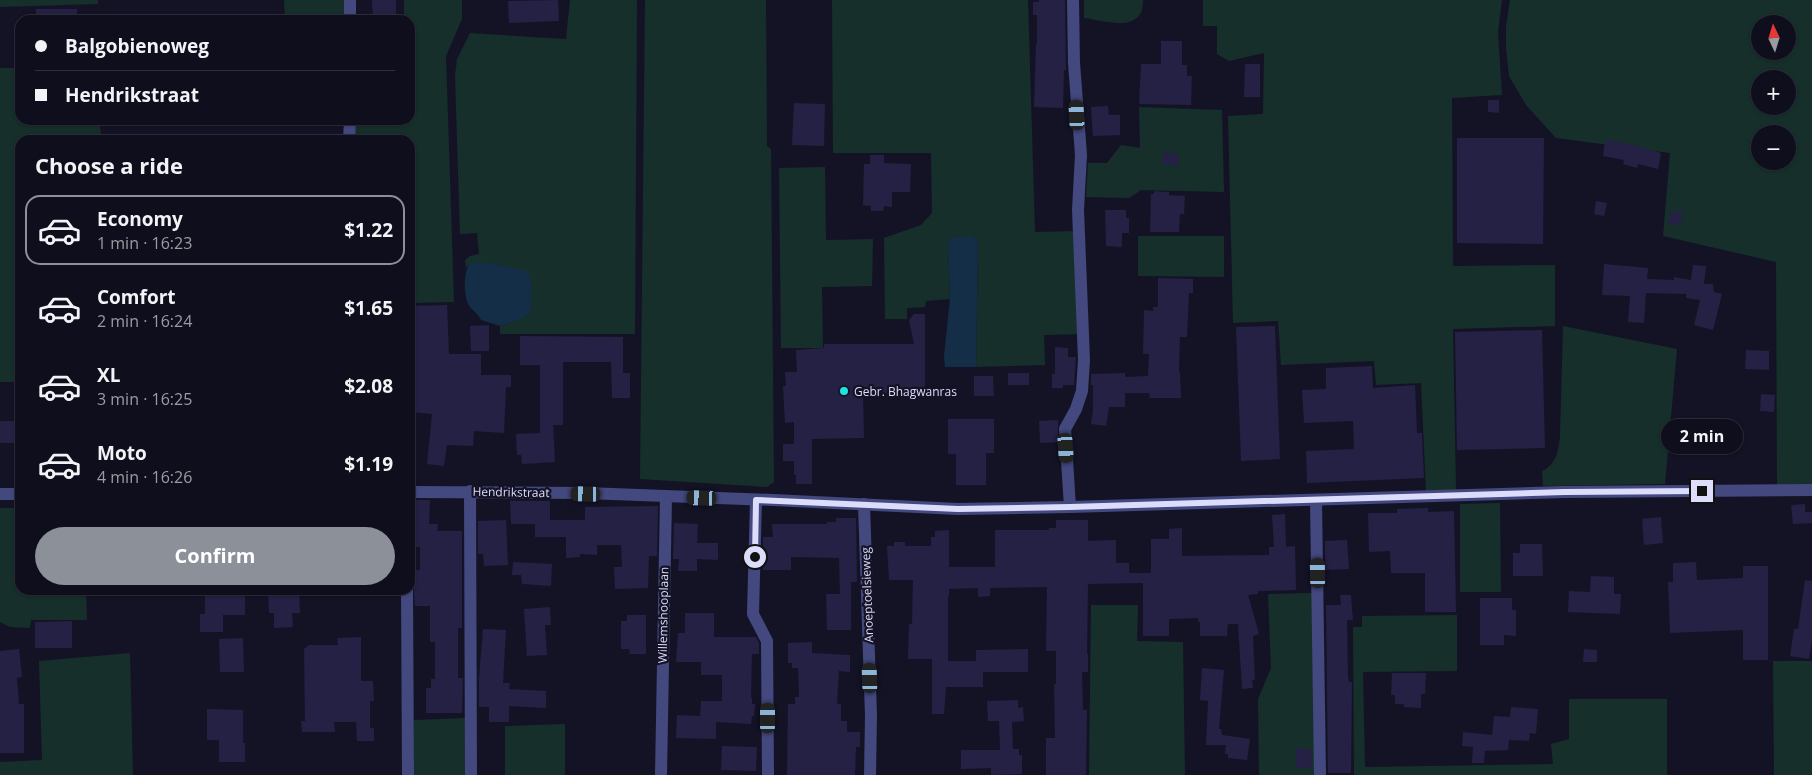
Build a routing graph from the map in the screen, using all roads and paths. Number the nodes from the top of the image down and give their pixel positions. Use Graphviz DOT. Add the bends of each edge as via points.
graph roads {
  1 [pos="350,0"];
  2 [pos="1074,0"];
  3 [pos="350,15"];
  4 [pos="1812,490"];
  5 [pos="470,491"];
  6 [pos="415,492"];
  7 [pos="0,494"];
  8 [pos="15,494"];
  9 [pos="666,496"];
  10 [pos="756,500"];
  11 [pos="1316,500"];
  12 [pos="864,504"];
  13 [pos="1070,507"];
  14 [pos="407,595"];
  15 [pos="408,775"];
  16 [pos="470,775"];
  17 [pos="661,775"];
  18 [pos="768,775"];
  19 [pos="870,775"];
  20 [pos="1320,775"];
  1 -- 3 [label="street"];
  2 -- 13 [label="street" via="1074,63 1081,155 1078,210 1084,360 1082,391 1065,429"];
  4 -- 11 [label="street, Hendrikstraat" via="1564,492"];
  5 -- 6 [label="street, Hendrikstraat"];
  5 -- 9 [label="street, Hendrikstraat"];
  5 -- 16 [label="street"];
  7 -- 8 [label="street"];
  9 -- 10 [label="street, Hendrikstraat"];
  9 -- 17 [label="street, Willemshooplaan"];
  10 -- 12 [label="street, Hendrikstraat"];
  10 -- 18 [label="street" via="753,614 767,641"];
  11 -- 13 [label="street, Hendrikstraat"];
  11 -- 20 [label="street"];
  12 -- 13 [label="street, Hendrikstraat" via="958,509"];
  12 -- 19 [label="street, Anoeptoelsieweg"];
  14 -- 15 [label="street"];
}
